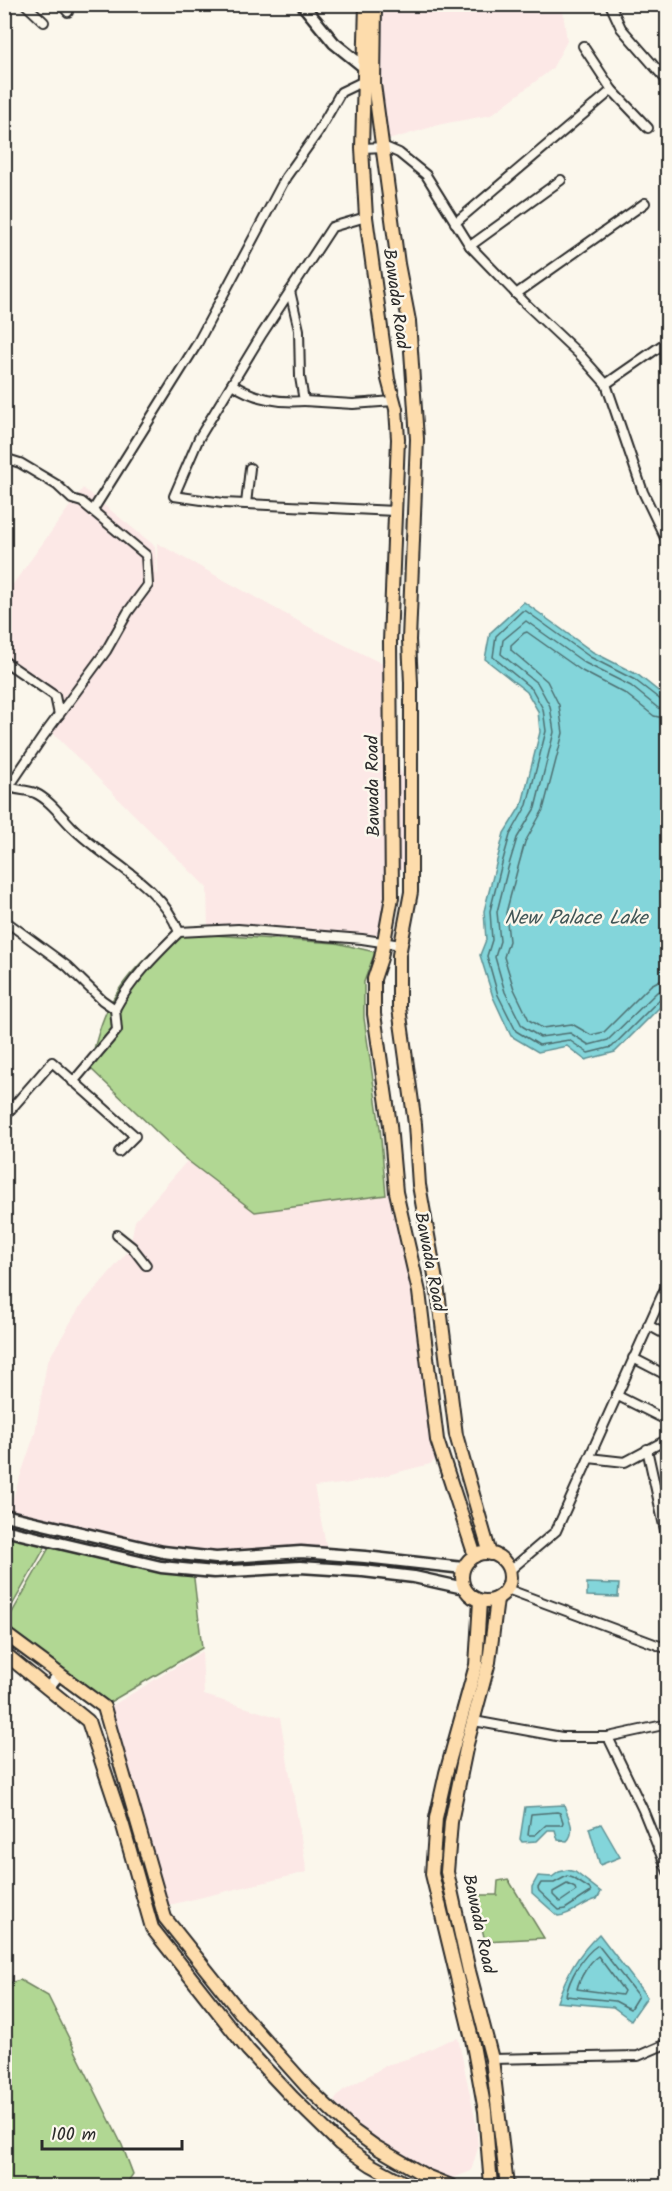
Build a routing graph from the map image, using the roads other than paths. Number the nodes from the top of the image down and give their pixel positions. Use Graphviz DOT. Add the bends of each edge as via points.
graph roads {
  1 [pos="25,4"];
  2 [pos="61,4"];
  3 [pos="302,4"];
  4 [pos="366,4"];
  5 [pos="375,4"];
  6 [pos="610,4"];
  7 [pos="68,12"];
  8 [pos="44,22"];
  9 [pos="583,46"];
  10 [pos="368,75"];
  11 [pos="668,82"];
  12 [pos="612,90"];
  13 [pos="648,128"];
  14 [pos="362,148"];
  15 [pos="382,149"];
  16 [pos="561,180"];
  17 [pos="645,203"];
  18 [pos="366,218"];
  19 [pos="455,223"];
  20 [pos="470,246"];
  21 [pos="290,291"];
  22 [pos="516,294"];
  23 [pos="668,341"];
  24 [pos="232,384"];
  25 [pos="606,384"];
  26 [pos="304,401"];
  27 [pos="394,401"];
  28 [pos="4,458"];
  29 [pos="250,468"];
  30 [pos="246,504"];
  31 [pos="93,510"];
  32 [pos="395,511"];
  33 [pos="661,528"];
  34 [pos="668,534"];
  35 [pos="668,544"];
  36 [pos="4,662"];
  37 [pos="59,715"];
  38 [pos="6,789"];
  39 [pos="4,920"];
  40 [pos="179,932"];
  41 [pos="383,942"];
  42 [pos="401,945"];
  43 [pos="116,1009"];
  44 [pos="73,1082"];
  45 [pos="6,1113"];
  46 [pos="119,1152"];
  47 [pos="117,1234"];
  48 [pos="146,1265"];
  49 [pos="668,1282"];
  50 [pos="648,1325"];
  51 [pos="668,1336"];
  52 [pos="633,1358"];
  53 [pos="668,1376"];
  54 [pos="616,1395"];
  55 [pos="668,1421"];
  56 [pos="668,1439"];
  57 [pos="647,1449"];
  58 [pos="589,1458"];
  59 [pos="4,1515"];
  60 [pos="4,1530"];
  61 [pos="668,1544"];
  62 [pos="490,1554"];
  63 [pos="475,1556"];
  64 [pos="463,1568"];
  65 [pos="509,1571"];
  66 [pos="464,1588"];
  67 [pos="507,1589"];
  68 [pos="497,1599"];
  69 [pos="480,1601"];
  70 [pos="4,1633"];
  71 [pos="668,1649"];
  72 [pos="4,1653"];
  73 [pos="59,1674"];
  74 [pos="48,1688"];
  75 [pos="474,1721"];
  76 [pos="668,1724"];
  77 [pos="608,1737"];
  78 [pos="668,1844"];
  79 [pos="658,1848"];
  80 [pos="668,1872"];
  81 [pos="165,1918"];
  82 [pos="152,1928"];
  83 [pos="668,2043"];
  84 [pos="492,2058"];
  85 [pos="410,2187"];
  86 [pos="451,2187"];
  87 [pos="491,2187"];
  88 [pos="507,2187"];
  1 -- 8 [label="street"];
  2 -- 7 [label="street"];
  3 -- 10 [label="main road" via="334,43"];
  4 -- 10 [label="main road, Bawada Road"];
  5 -- 10 [label="main road"];
  6 -- 11 [label="street" via="621,28"];
  9 -- 12 [label="street"];
  10 -- 14 [label="main road, Bawada Road"];
  10 -- 15 [label="main road"];
  10 -- 31 [label="street" via="342,92 286,177 197,344"];
  12 -- 13 [label="street"];
  12 -- 19 [label="street"];
  14 -- 15 [label="street"];
  14 -- 18 [label="main road, Bawada Road"];
  15 -- 19 [label="street" via="403,155 426,176"];
  15 -- 42 [label="main road" via="409,321 417,439 409,640 411,892"];
  16 -- 20 [label="street"];
  17 -- 22 [label="street"];
  18 -- 21 [label="street" via="332,227"];
  18 -- 27 [label="main road, Bawada Road"];
  19 -- 20 [label="street"];
  20 -- 22 [label="street"];
  21 -- 24 [label="street"];
  21 -- 26 [label="street" via="299,330"];
  22 -- 25 [label="street"];
  23 -- 25 [label="street"];
  24 -- 26 [label="street" via="246,394 279,402"];
  24 -- 30 [label="street" via="199,438 174,496"];
  25 -- 33 [label="street" via="643,492"];
  26 -- 27 [label="street"];
  27 -- 32 [label="main road, Bawada Road" via="398,439"];
  28 -- 31 [label="street" via="20,463"];
  29 -- 30 [label="street"];
  30 -- 32 [label="street"];
  31 -- 37 [label="street" via="146,555 148,585"];
  32 -- 41 [label="main road, Bawada Road" via="390,654 392,897"];
  33 -- 34 [label="street"];
  33 -- 35 [label="street"];
  36 -- 37 [label="street" via="55,696"];
  37 -- 38 [label="street"];
  38 -- 40 [label="street" via="36,794 164,906"];
  39 -- 43 [label="street" via="67,966"];
  40 -- 41 [label="street" via="238,929"];
  40 -- 43 [label="street" via="137,977"];
  41 -- 42 [label="street"];
  41 -- 63 [label="main road, Bawada Road" via="374,979 374,1014 396,1192 419,1292 438,1442"];
  42 -- 62 [label="main road" via="399,1008 419,1185 438,1292 456,1434"];
  43 -- 44 [label="street" via="117,1029"];
  44 -- 45 [label="street" via="51,1062"];
  44 -- 46 [label="street" via="135,1136"];
  47 -- 48 [label="street"];
  49 -- 50 [label="street"];
  50 -- 51 [label="street"];
  50 -- 52 [label="street"];
  52 -- 53 [label="street"];
  52 -- 54 [label="street"];
  54 -- 55 [label="street"];
  54 -- 58 [label="street"];
  56 -- 57 [label="street"];
  57 -- 58 [label="street" via="625,1462"];
  57 -- 61 [label="street"];
  58 -- 65 [label="street" via="556,1531"];
  59 -- 64 [label="main road" via="163,1552 216,1558 301,1552"];
  60 -- 66 [label="main road" via="161,1567 214,1572 300,1567 363,1571"];
  62 -- 63 [label="main road"];
  62 -- 65 [label="main road" via="502,1560"];
  63 -- 64 [label="main road"];
  64 -- 66 [label="main road"];
  65 -- 67 [label="main road"];
  66 -- 69 [label="main road"];
  67 -- 68 [label="main road"];
  67 -- 71 [label="street"];
  68 -- 69 [label="main road"];
  68 -- 75 [label="main road, Bawada Road" via="489,1662"];
  69 -- 87 [label="main road" via="476,1665 436,1818 432,1874 472,2039 485,2111"];
  70 -- 73 [label="main road"];
  72 -- 74 [label="main road"];
  73 -- 74 [label="main road"];
  73 -- 81 [label="main road" via="104,1707"];
  74 -- 82 [label="main road" via="88,1721"];
  75 -- 77 [label="street" via="562,1737"];
  75 -- 84 [label="main road, Bawada Road" via="451,1822 447,1872"];
  76 -- 77 [label="street"];
  77 -- 79 [label="street"];
  78 -- 79 [label="street"];
  79 -- 80 [label="street"];
  81 -- 82 [label="main road"];
  81 -- 86 [label="main road" via="269,2046 351,2129 376,2147"];
  82 -- 85 [label="main road" via="248,2050 293,2098 340,2144"];
  83 -- 84 [label="street" via="638,2056"];
  84 -- 88 [label="main road, Bawada Road"];
}
